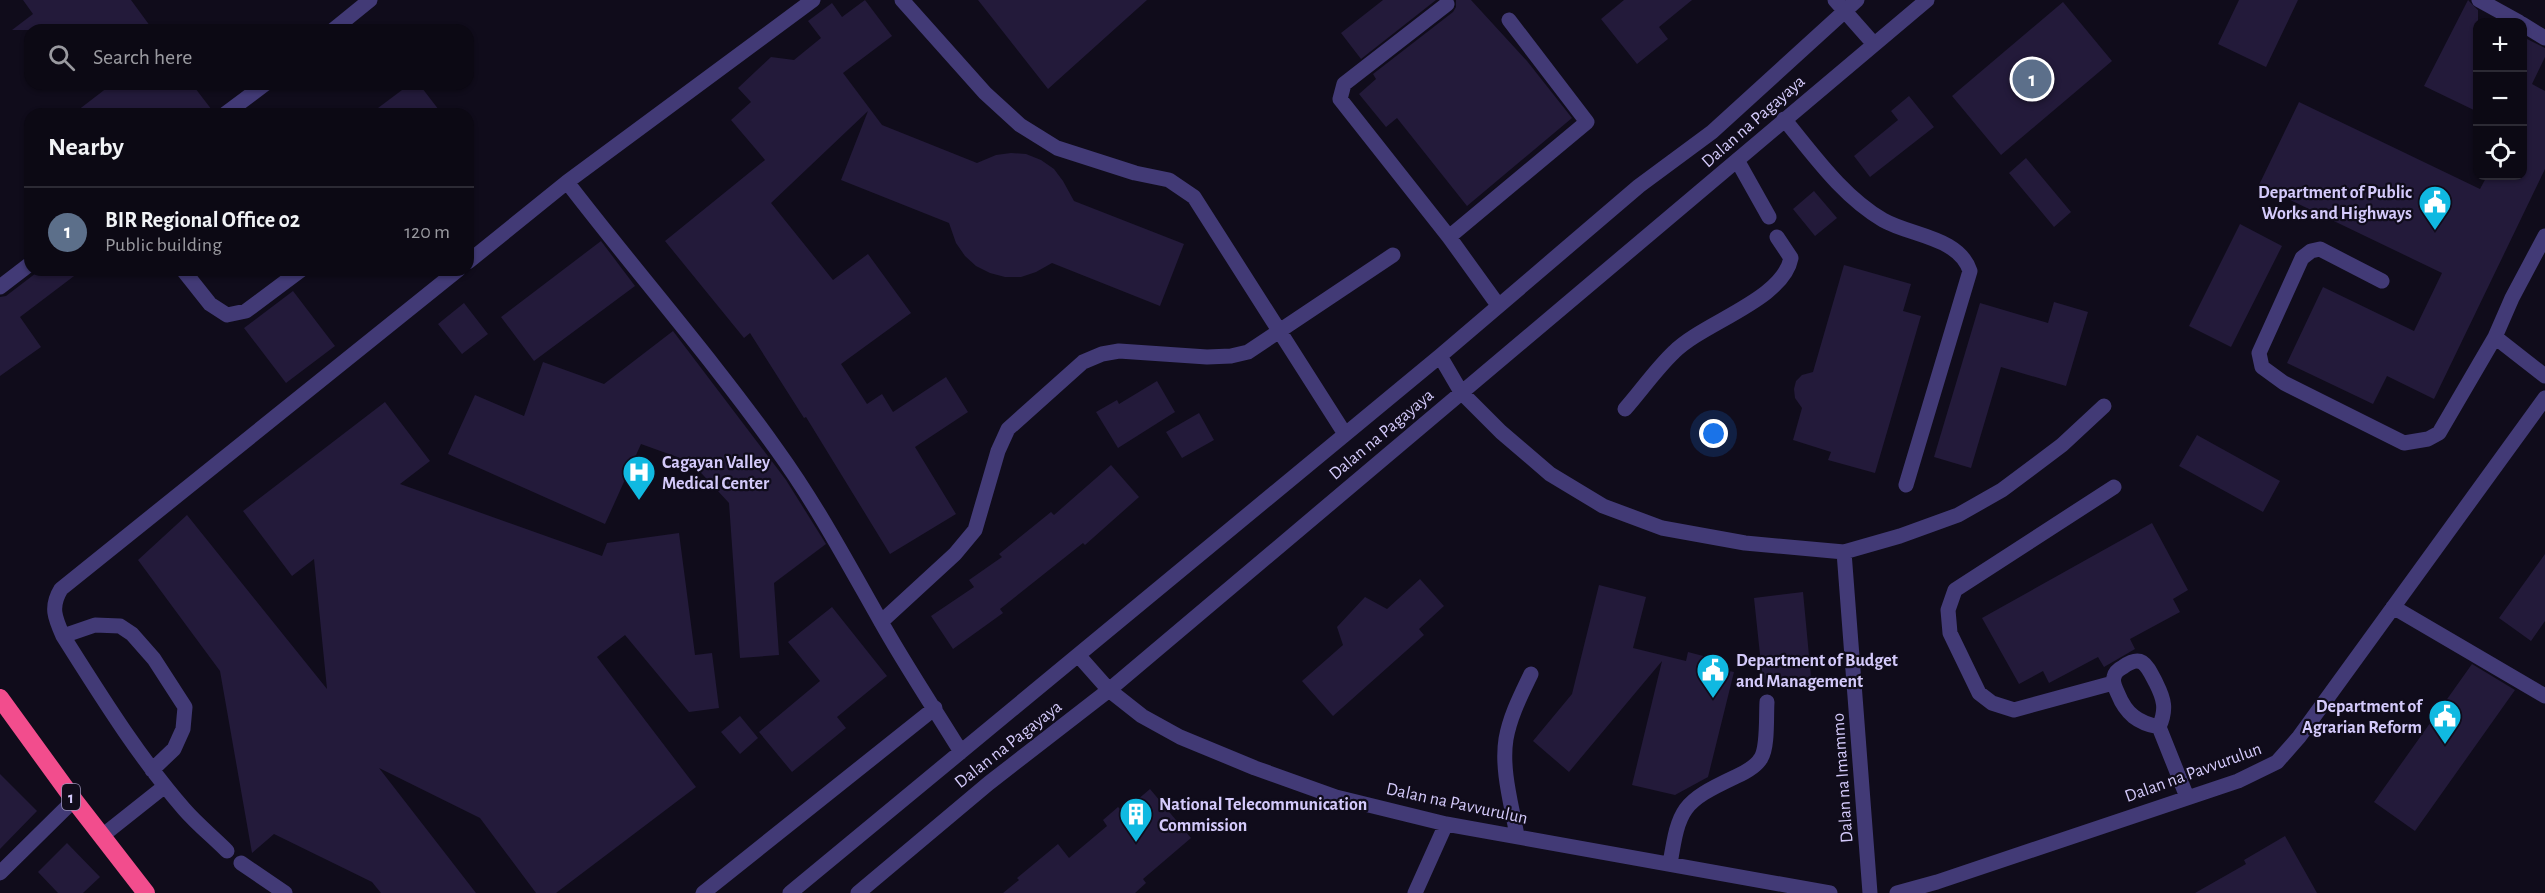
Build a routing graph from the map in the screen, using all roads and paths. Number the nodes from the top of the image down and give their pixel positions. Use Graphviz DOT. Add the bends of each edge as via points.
graph roads {
  1 [pos="370,0"];
  2 [pos="813,0"];
  3 [pos="902,0"];
  4 [pos="1857,0"];
  5 [pos="1927,0"];
  6 [pos="2479,0"];
  7 [pos="1447,4"];
  8 [pos="1840,5"];
  9 [pos="2512,18"];
  10 [pos="1509,20"];
  11 [pos="340,24"];
  12 [pos="2527,27"];
  13 [pos="2545,38"];
  14 [pos="1873,43"];
  15 [pos="257,90"];
  16 [pos="233,108"];
  17 [pos="1784,119"];
  18 [pos="1737,160"];
  19 [pos="567,182"];
  20 [pos="1769,217"];
  21 [pos="2545,236"];
  22 [pos="1449,237"];
  23 [pos="1778,237"];
  24 [pos="1393,255"];
  25 [pos="474,257"];
  26 [pos="24,269"];
  27 [pos="188,276"];
  28 [pos="293,276"];
  29 [pos="451,276"];
  30 [pos="2382,281"];
  31 [pos="0,288"];
  32 [pos="1498,305"];
  33 [pos="1279,331"];
  34 [pos="2495,337"];
  35 [pos="1440,356"];
  36 [pos="2545,375"];
  37 [pos="1461,392"];
  38 [pos="2545,398"];
  39 [pos="2104,406"];
  40 [pos="1625,409"];
  41 [pos="1345,434"];
  42 [pos="1906,484"];
  43 [pos="2114,487"];
  44 [pos="1844,552"];
  45 [pos="2393,608"];
  46 [pos="881,622"];
  47 [pos="63,636"];
  48 [pos="1078,655"];
  49 [pos="1531,674"];
  50 [pos="2113,683"];
  51 [pos="1108,690"];
  52 [pos="2545,696"];
  53 [pos="0,698"];
  54 [pos="1767,702"];
  55 [pos="935,708"];
  56 [pos="2159,726"];
  57 [pos="961,752"];
  58 [pos="152,770"];
  59 [pos="165,786"];
  60 [pos="2187,797"];
  61 [pos="74,800"];
  62 [pos="1446,824"];
  63 [pos="102,836"];
  64 [pos="1517,836"];
  65 [pos="227,851"];
  66 [pos="242,863"];
  67 [pos="1670,864"];
  68 [pos="0,873"];
  69 [pos="146,893"];
  70 [pos="285,893"];
  71 [pos="703,893"];
  72 [pos="790,893"];
  73 [pos="858,893"];
  74 [pos="1415,893"];
  75 [pos="1830,893"];
  76 [pos="1870,893"];
  77 [pos="1897,893"];
  1 -- 11 [label="street"];
  2 -- 19 [label="street"];
  3 -- 33 [label="street" via="985,93 1020,125 1057,148 1168,180 1194,198"];
  4 -- 8 [label="street, Dalan na Pagayaya"];
  5 -- 14 [label="street, Dalan na Pagayaya"];
  6 -- 9 [label="street"];
  7 -- 22 [label="street" via="1344,84 1340,99"];
  8 -- 14 [label="street"];
  8 -- 32 [label="street, Dalan na Pagayaya" via="1712,132 1639,186"];
  10 -- 22 [label="street" via="1587,122"];
  12 -- 13 [label="street"];
  14 -- 17 [label="street, Dalan na Pagayaya"];
  15 -- 16 [label="street"];
  17 -- 18 [label="street, Dalan na Pagayaya"];
  17 -- 42 [label="street" via="1832,177 1866,207 1883,220 1945,244 1962,255 1971,271"];
  18 -- 20 [label="street"];
  18 -- 37 [label="street, Dalan na Pagayaya"];
  19 -- 25 [label="street"];
  19 -- 46 [label="street" via="778,450 832,533"];
  21 -- 34 [label="street"];
  22 -- 32 [label="street"];
  23 -- 40 [label="street" via="1791,258 1781,281 1674,351"];
  24 -- 33 [label="street"];
  26 -- 31 [label="street"];
  27 -- 28 [label="street" via="210,304 227,315 246,311"];
  29 -- 47 [label="street" via="61,589 53,612"];
  30 -- 34 [label="street" via="2320,249 2311,250 2302,258 2259,353 2262,367 2284,383 2404,443 2415,442 2439,433"];
  32 -- 35 [label="street, Dalan na Pagayaya"];
  33 -- 41 [label="street"];
  33 -- 46 [label="street" via="1248,352 1231,356 1119,351 1083,362 1008,429 975,530 955,554"];
  34 -- 36 [label="street"];
  35 -- 37 [label="street"];
  35 -- 41 [label="street, Dalan na Pagayaya"];
  37 -- 44 [label="street" via="1550,474 1603,506 1662,528 1744,543"];
  37 -- 51 [label="street, Dalan na Pagayaya"];
  38 -- 45 [label="street, Dalan na Pavvurulun"];
  39 -- 44 [label="street" via="2062,445 2002,490 1958,515"];
  41 -- 48 [label="street, Dalan na Pagayaya"];
  43 -- 50 [label="street" via="1956,590 1948,610 1950,633 1979,693 1992,703 2014,710"];
  44 -- 76 [label="street, Dalan na Imammo"];
  45 -- 52 [label="street"];
  45 -- 60 [label="street, Dalan na Pavvurulun" via="2277,762 2238,781"];
  46 -- 55 [label="street"];
  47 -- 58 [label="street"];
  47 -- 58 [label="street" via="95,626 120,626 154,659 184,707 183,729 174,749"];
  48 -- 51 [label="street, Dalan na Pavvurulun"];
  48 -- 57 [label="street, Dalan na Pagayaya"];
  49 -- 64 [label="street" via="1513,712 1506,740 1506,771"];
  50 -- 56 [label="street" via="2124,709 2140,721"];
  50 -- 56 [label="street" via="2116,671 2130,662 2147,665 2164,700 2165,711"];
  51 -- 62 [label="street, Dalan na Pavvurulun" via="1142,716 1180,737 1255,768 1336,797"];
  51 -- 73 [label="street, Dalan na Pagayaya"];
  53 -- 61 [label="highway, 1"];
  54 -- 67 [label="street" via="1761,758 1689,804 1676,825"];
  55 -- 57 [label="street"];
  55 -- 71 [label="street"];
  56 -- 60 [label="street"];
  57 -- 72 [label="street, Dalan na Pagayaya"];
  58 -- 59 [label="street"];
  59 -- 63 [label="street"];
  59 -- 65 [label="street"];
  60 -- 77 [label="street, Dalan na Pavvurulun"];
  61 -- 63 [label="highway, 1"];
  61 -- 68 [label="street"];
  62 -- 64 [label="street, Dalan na Pavvurulun"];
  62 -- 74 [label="street"];
  63 -- 69 [label="highway, 1"];
  64 -- 67 [label="street, Dalan na Pavvurulun"];
  66 -- 70 [label="street"];
  67 -- 75 [label="street, Dalan na Pavvurulun"];
}
